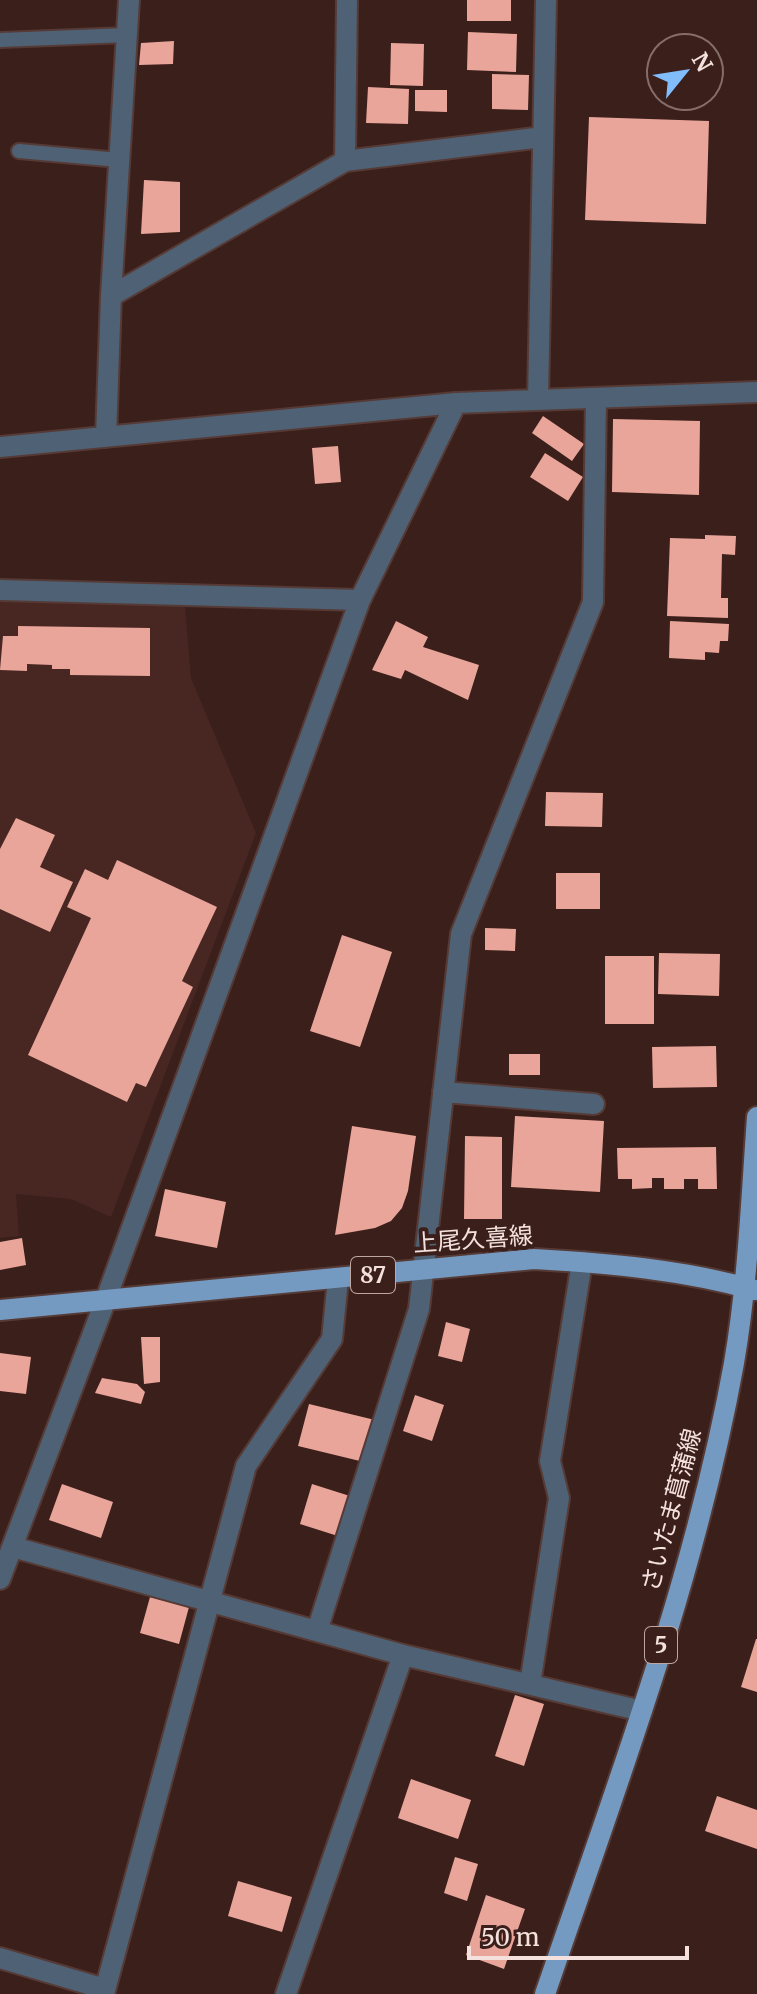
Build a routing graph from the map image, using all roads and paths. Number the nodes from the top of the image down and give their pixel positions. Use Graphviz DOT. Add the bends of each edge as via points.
graph roads {
  1 [pos="129,0"];
  2 [pos="347,0"];
  3 [pos="546,0"];
  4 [pos="127,35"];
  5 [pos="0,40"];
  6 [pos="543,137"];
  7 [pos="19,151"];
  8 [pos="119,160"];
  9 [pos="345,161"];
  10 [pos="111,296"];
  11 [pos="757,392"];
  12 [pos="596,398"];
  13 [pos="538,400"];
  14 [pos="456,403"];
  15 [pos="106,437"];
  16 [pos="0,447"];
  17 [pos="0,590"];
  18 [pos="360,600"];
  19 [pos="443,1092"];
  20 [pos="594,1104"];
  21 [pos="757,1117"];
  22 [pos="582,1262"];
  23 [pos="422,1268"];
  24 [pos="338,1279"];
  25 [pos="751,1289"];
  26 [pos="106,1299"];
  27 [pos="0,1310"];
  28 [pos="13,1547"];
  29 [pos="0,1579"];
  30 [pos="210,1602"];
  31 [pos="317,1631"];
  32 [pos="403,1655"];
  33 [pos="530,1684"];
  34 [pos="642,1711"];
  35 [pos="0,1958"];
  36 [pos="104,1992"];
  37 [pos="286,1994"];
  38 [pos="545,1994"];
  1 -- 4 [label="street"];
  2 -- 9 [label="street"];
  3 -- 6 [label="street"];
  4 -- 5 [label="lane"];
  4 -- 8 [label="street"];
  6 -- 9 [label="street"];
  6 -- 13 [label="street"];
  7 -- 8 [label="lane"];
  8 -- 10 [label="street"];
  9 -- 10 [label="street"];
  10 -- 15 [label="street"];
  11 -- 12 [label="street"];
  12 -- 13 [label="street"];
  12 -- 19 [label="street" via="593,602 461,934"];
  13 -- 14 [label="street"];
  14 -- 15 [label="street"];
  14 -- 18 [label="street"];
  15 -- 16 [label="street"];
  17 -- 18 [label="street"];
  18 -- 26 [label="street"];
  19 -- 20 [label="street"];
  19 -- 23 [label="street"];
  21 -- 25 [label="main road, さいたま菖蒲線 / 5"];
  22 -- 23 [label="main road, 上尾久喜線 / 87" via="534,1259"];
  22 -- 25 [label="main road, 上尾久喜線 / 87" via="679,1273"];
  22 -- 33 [label="street" via="550,1461 559,1498"];
  23 -- 24 [label="main road, 上尾久喜線 / 87"];
  23 -- 31 [label="street" via="419,1309"];
  24 -- 26 [label="main road, 上尾久喜線 / 87"];
  24 -- 30 [label="street" via="332,1339 246,1466"];
  25 -- 34 [label="main road, さいたま菖蒲線 / 5" via="712,1462"];
  26 -- 27 [label="main road, 上尾久喜線 / 87"];
  26 -- 28 [label="street"];
  28 -- 29 [label="street"];
  28 -- 30 [label="street"];
  30 -- 31 [label="street"];
  30 -- 36 [label="street"];
  31 -- 32 [label="street"];
  32 -- 33 [label="street"];
  32 -- 37 [label="street"];
  33 -- 34 [label="street"];
  34 -- 38 [label="main road, さいたま菖蒲線 / 5"];
  35 -- 36 [label="street"];
}
